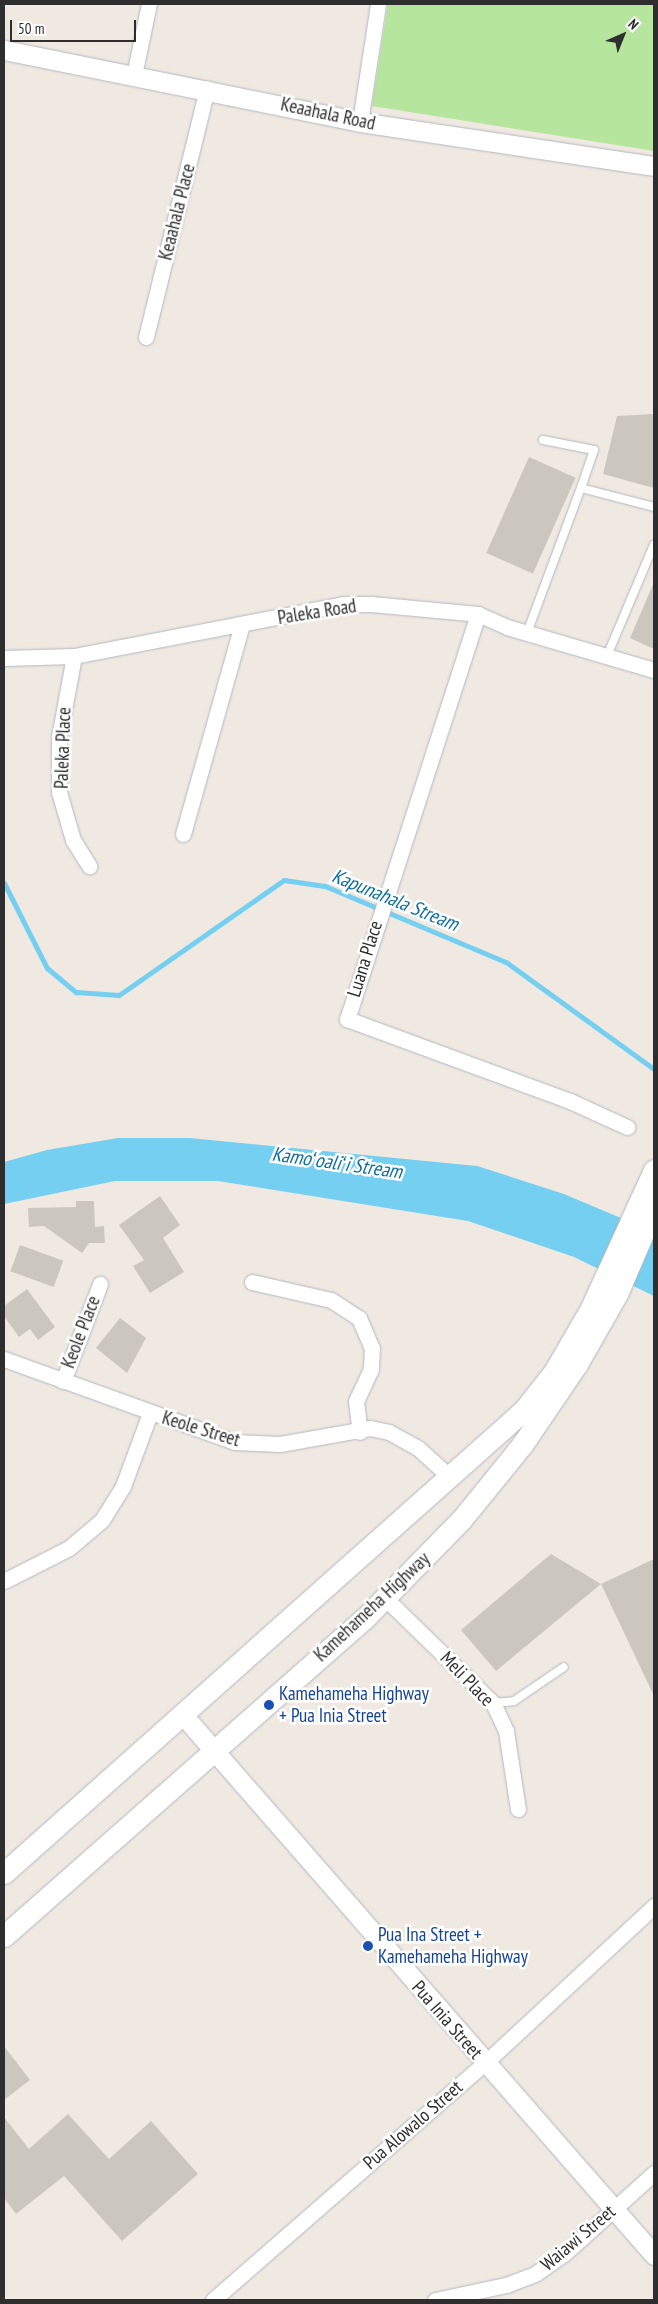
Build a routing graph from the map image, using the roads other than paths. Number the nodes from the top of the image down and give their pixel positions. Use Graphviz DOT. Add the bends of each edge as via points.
graph roads {
  1 [pos="149,4"];
  2 [pos="378,4"];
  3 [pos="4,50"];
  4 [pos="134,74"];
  5 [pos="207,88"];
  6 [pos="360,122"];
  7 [pos="654,166"];
  8 [pos="146,336"];
  9 [pos="543,440"];
  10 [pos="581,488"];
  11 [pos="654,507"];
  12 [pos="654,547"];
  13 [pos="478,614"];
  14 [pos="242,624"];
  15 [pos="527,633"];
  16 [pos="74,656"];
  17 [pos="606,656"];
  18 [pos="4,658"];
  19 [pos="654,670"];
  20 [pos="183,834"];
  21 [pos="89,866"];
  22 [pos="627,1127"];
  23 [pos="654,1170"];
  24 [pos="647,1213"];
  25 [pos="252,1282"];
  26 [pos="100,1284"];
  27 [pos="611,1287"];
  28 [pos="4,1359"];
  29 [pos="63,1381"];
  30 [pos="150,1413"];
  31 [pos="360,1432"];
  32 [pos="451,1478"];
  33 [pos="470,1509"];
  34 [pos="4,1581"];
  35 [pos="385,1598"];
  36 [pos="564,1667"];
  37 [pos="493,1703"];
  38 [pos="183,1715"];
  39 [pos="212,1752"];
  40 [pos="518,1809"];
  41 [pos="4,1874"];
  42 [pos="654,1906"];
  43 [pos="4,1936"];
  44 [pos="484,2063"];
  45 [pos="654,2173"];
  46 [pos="614,2209"];
  47 [pos="654,2255"];
  48 [pos="213,2300"];
  49 [pos="436,2300"];
  1 -- 4 [label="street"];
  2 -- 6 [label="street"];
  3 -- 4 [label="street, Keaahala Road"];
  4 -- 5 [label="street, Keaahala Road"];
  5 -- 6 [label="street, Keaahala Road"];
  5 -- 8 [label="street, Keaahala Place"];
  6 -- 7 [label="street, Keaahala Road"];
  9 -- 10 [label="lane" via="594,450"];
  10 -- 11 [label="lane"];
  10 -- 15 [label="lane"];
  12 -- 17 [label="lane"];
  13 -- 14 [label="street, Paleka Road" via="399,605 343,604"];
  13 -- 15 [label="street, Paleka Road"];
  13 -- 22 [label="street, Luana Place" via="347,1019"];
  14 -- 16 [label="street, Paleka Road"];
  14 -- 20 [label="street"];
  15 -- 17 [label="street, Paleka Road"];
  16 -- 18 [label="street, Paleka Road"];
  16 -- 21 [label="street, Paleka Place" via="59,737 60,792 73,840"];
  17 -- 19 [label="street, Paleka Road"];
  23 -- 24 [label="main road, Kamehameha Highway"];
  24 -- 27 [label="main road, Kamehameha Highway"];
  25 -- 31 [label="street" via="331,1300 359,1318 372,1348 370,1369 356,1401"];
  26 -- 29 [label="street, Keole Place"];
  27 -- 32 [label="main road, Kamehameha Highway" via="541,1389"];
  27 -- 33 [label="main road, Kamehameha Highway" via="551,1405"];
  28 -- 29 [label="street, Keole Street"];
  29 -- 30 [label="street, Keole Street"];
  30 -- 31 [label="street, Keole Street" via="218,1438 251,1444"];
  30 -- 34 [label="street" via="123,1486 102,1520 69,1548"];
  31 -- 32 [label="street, Keole Street" via="370,1428 398,1435"];
  32 -- 33 [label="main road"];
  32 -- 38 [label="main road, Kamehameha Highway"];
  33 -- 35 [label="main road, Kamehameha Highway"];
  35 -- 37 [label="street, Meli Place"];
  35 -- 39 [label="main road, Kamehameha Highway"];
  36 -- 37 [label="lane" via="514,1701"];
  37 -- 40 [label="street, Meli Place" via="506,1731"];
  38 -- 39 [label="street, Pua Inia Street"];
  38 -- 41 [label="main road, Kamehameha Highway"];
  39 -- 43 [label="main road, Kamehameha Highway"];
  39 -- 44 [label="street, Pua Inia Street"];
  42 -- 44 [label="street, Pua Alowalo Street"];
  44 -- 46 [label="street, Pua Inia Street"];
  44 -- 48 [label="street, Pua Alowalo Street"];
  45 -- 46 [label="street, Waiawi Street"];
  46 -- 47 [label="street, Pua Inia Street"];
  46 -- 49 [label="street, Waiawi Street" via="535,2274 506,2286"];
}
